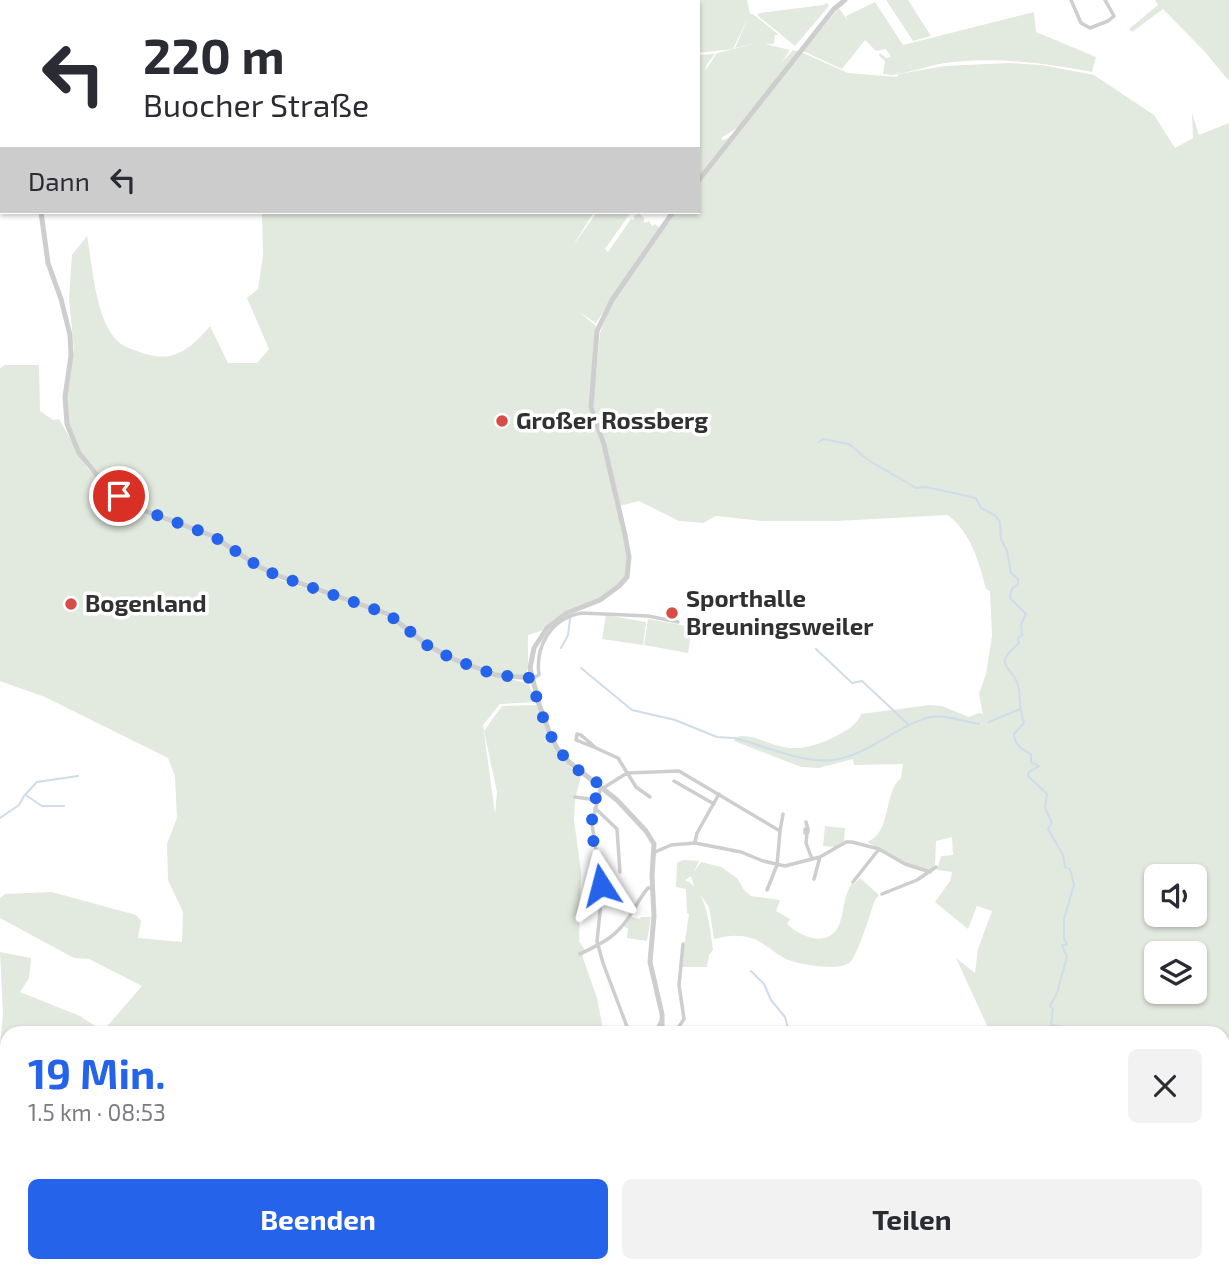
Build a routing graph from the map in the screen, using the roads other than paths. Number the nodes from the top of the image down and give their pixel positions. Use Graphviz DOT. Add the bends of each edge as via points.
graph roads {
  1 [pos="845,0"];
  2 [pos="1071,0"];
  3 [pos="1105,0"];
  4 [pos="700,178"];
  5 [pos="41,214"];
  6 [pos="672,214"];
  7 [pos="678,622"];
  8 [pos="531,678"];
  9 [pos="596,748"];
  10 [pos="627,773"];
  11 [pos="674,780"];
  12 [pos="603,787"];
  13 [pos="719,794"];
  14 [pos="575,797"];
  15 [pos="650,797"];
  16 [pos="596,800"];
  17 [pos="713,804"];
  18 [pos="595,808"];
  19 [pos="783,814"];
  20 [pos="806,822"];
  21 [pos="780,831"];
  22 [pos="695,843"];
  23 [pos="879,849"];
  24 [pos="655,852"];
  25 [pos="820,857"];
  26 [pos="812,859"];
  27 [pos="777,865"];
  28 [pos="936,867"];
  29 [pos="621,872"];
  30 [pos="930,872"];
  31 [pos="814,879"];
  32 [pos="853,882"];
  33 [pos="652,888"];
  34 [pos="767,890"];
  35 [pos="882,894"];
  36 [pos="683,944"];
  37 [pos="598,946"];
  38 [pos="580,954"];
  39 [pos="662,1019"];
  40 [pos="627,1026"];
  41 [pos="658,1026"];
  42 [pos="662,1026"];
  43 [pos="679,1026"];
  1 -- 4 [label="street"];
  2 -- 3 [label="street" via="1081,23 1090,28 1114,16"];
  5 -- 8 [label="street" via="48,263 65,311 71,348 67,424 79,453 107,487 135,507 213,536 276,575 388,614 453,659 496,675"];
  6 -- 8 [label="street" via="612,300 597,331 591,407 625,535 627,576 600,600 552,623 533,653"];
  7 -- 8 [label="street" via="648,616 577,614 551,630 541,651 539,676"];
  8 -- 12 [label="street" via="557,748"];
  9 -- 9 [label="street" via="580,735 576,735 576,740"];
  9 -- 10 [label="street" via="618,758"];
  10 -- 12 [label="street"];
  10 -- 13 [label="street" via="679,771"];
  10 -- 15 [label="street"];
  11 -- 17 [label="street"];
  12 -- 16 [label="street"];
  12 -- 24 [label="street" via="646,831"];
  13 -- 17 [label="street"];
  13 -- 21 [label="street"];
  14 -- 16 [label="street"];
  16 -- 18 [label="street"];
  17 -- 22 [label="street"];
  18 -- 29 [label="street" via="617,829"];
  18 -- 37 [label="street" via="593,833 602,901"];
  19 -- 21 [label="street"];
  20 -- 26 [label="street"];
  21 -- 27 [label="street"];
  22 -- 24 [label="street"];
  22 -- 27 [label="street"];
  23 -- 25 [label="street" via="846,842"];
  23 -- 30 [label="street"];
  23 -- 32 [label="street"];
  24 -- 33 [label="street"];
  25 -- 26 [label="street"];
  25 -- 31 [label="street"];
  26 -- 27 [label="street"];
  27 -- 34 [label="street"];
  28 -- 30 [label="street"];
  30 -- 35 [label="street"];
  33 -- 37 [label="street" via="621,927"];
  33 -- 39 [label="street" via="650,961"];
  36 -- 43 [label="street" via="679,985 684,1019"];
  37 -- 38 [label="street"];
  37 -- 40 [label="street"];
  39 -- 41 [label="street"];
  39 -- 42 [label="street"];
}
